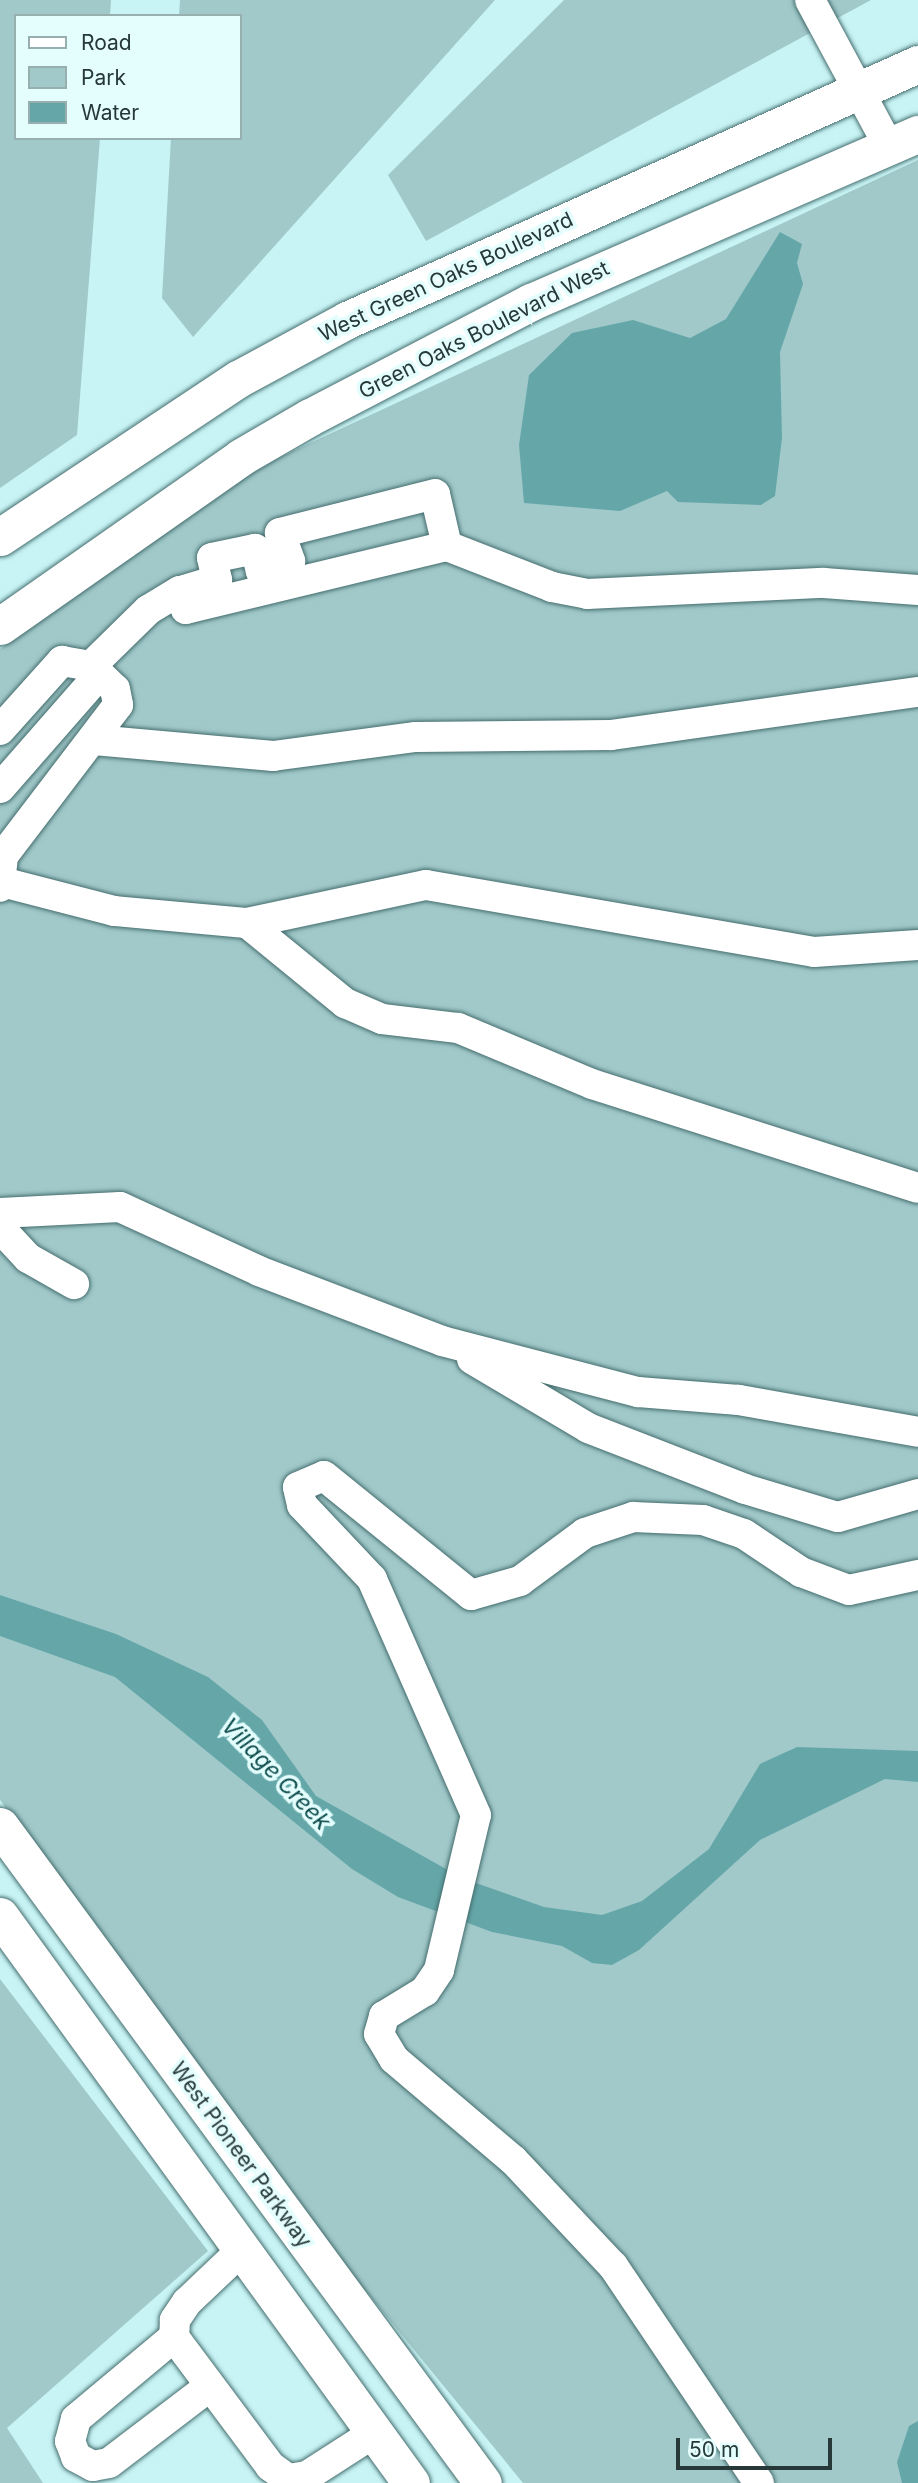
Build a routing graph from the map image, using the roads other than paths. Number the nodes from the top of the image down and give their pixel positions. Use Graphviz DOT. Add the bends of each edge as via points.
graph roads {
  1 [pos="810,0"];
  2 [pos="918,64"];
  3 [pos="862,88"];
  4 [pos="903,141"];
  5 [pos="0,537"];
  6 [pos="447,546"];
  7 [pos="918,590"];
  8 [pos="180,591"];
  9 [pos="0,626"];
  10 [pos="91,666"];
  11 [pos="918,692"];
  12 [pos="0,730"];
  13 [pos="94,740"];
  14 [pos="0,788"];
  15 [pos="1,884"];
  16 [pos="247,923"];
  17 [pos="918,944"];
  18 [pos="918,1188"];
  19 [pos="0,1213"];
  20 [pos="0,1228"];
  21 [pos="74,1284"];
  22 [pos="442,1341"];
  23 [pos="918,1432"];
  24 [pos="918,1494"];
  25 [pos="918,1575"];
  26 [pos="0,1826"];
  27 [pos="0,1916"];
  28 [pos="105,1969"];
  29 [pos="61,2001"];
  30 [pos="244,2248"];
  31 [pos="174,2337"];
  32 [pos="210,2386"];
  33 [pos="426,2407"];
  34 [pos="374,2432"];
  35 [pos="411,2483"];
  36 [pos="483,2483"];
  37 [pos="759,2483"];
  1 -- 3 [label="street"];
  2 -- 3 [label="main road, West Green Oaks Boulevard"];
  3 -- 4 [label="street"];
  3 -- 5 [label="main road, West Green Oaks Boulevard" via="347,320 238,379"];
  4 -- 9 [label="main road, Green Oaks Boulevard West" via="531,302 242,457"];
  6 -- 7 [label="street" via="488,557 552,587 587,594 824,583"];
  6 -- 8 [label="street" via="186,608"];
  6 -- 8 [label="street" via="435,494 280,533 290,561 261,570 256,549 212,558 217,580"];
  8 -- 10 [label="street" via="149,610"];
  10 -- 12 [label="street" via="62,661"];
  10 -- 13 [label="street" via="115,689 118,705"];
  10 -- 14 [label="street" via="91,684"];
  11 -- 13 [label="street" via="611,735 416,737 274,756"];
  13 -- 15 [label="street" via="3,856"];
  15 -- 16 [label="street" via="114,911"];
  16 -- 17 [label="street" via="426,885 814,952"];
  16 -- 18 [label="street" via="345,1003 382,1019 458,1028 593,1084"];
  19 -- 22 [label="street" via="120,1208 259,1271"];
  20 -- 21 [label="street" via="28,1258"];
  22 -- 23 [label="street" via="638,1392 738,1400"];
  22 -- 24 [label="street" via="588,1428 745,1489 838,1517"];
  25 -- 37 [label="street" via="849,1590 801,1572 744,1534 713,1524 633,1517 585,1533 520,1581 471,1595 324,1476 298,1487 302,1505 372,1579 476,1815 463,1850 439,1970 425,1991 384,2016 379,2034 394,2059 513,2160 613,2266"];
  26 -- 28 [label="main road, West Pioneer Parkway"];
  27 -- 29 [label="main road"];
  28 -- 29 [label="main road"];
  28 -- 33 [label="main road, West Pioneer Parkway"];
  29 -- 30 [label="main road"];
  30 -- 31 [label="street" via="187,2302 175,2320"];
  30 -- 33 [label="main road" via="260,2241 293,2256 387,2376"];
  30 -- 34 [label="main road"];
  31 -- 32 [label="street"];
  31 -- 32 [label="street" via="76,2419 70,2441 76,2457 93,2466 109,2463"];
  32 -- 34 [label="street" via="270,2466 288,2479 307,2476"];
  33 -- 36 [label="main road, West Pioneer Parkway"];
  34 -- 35 [label="main road"];
}
